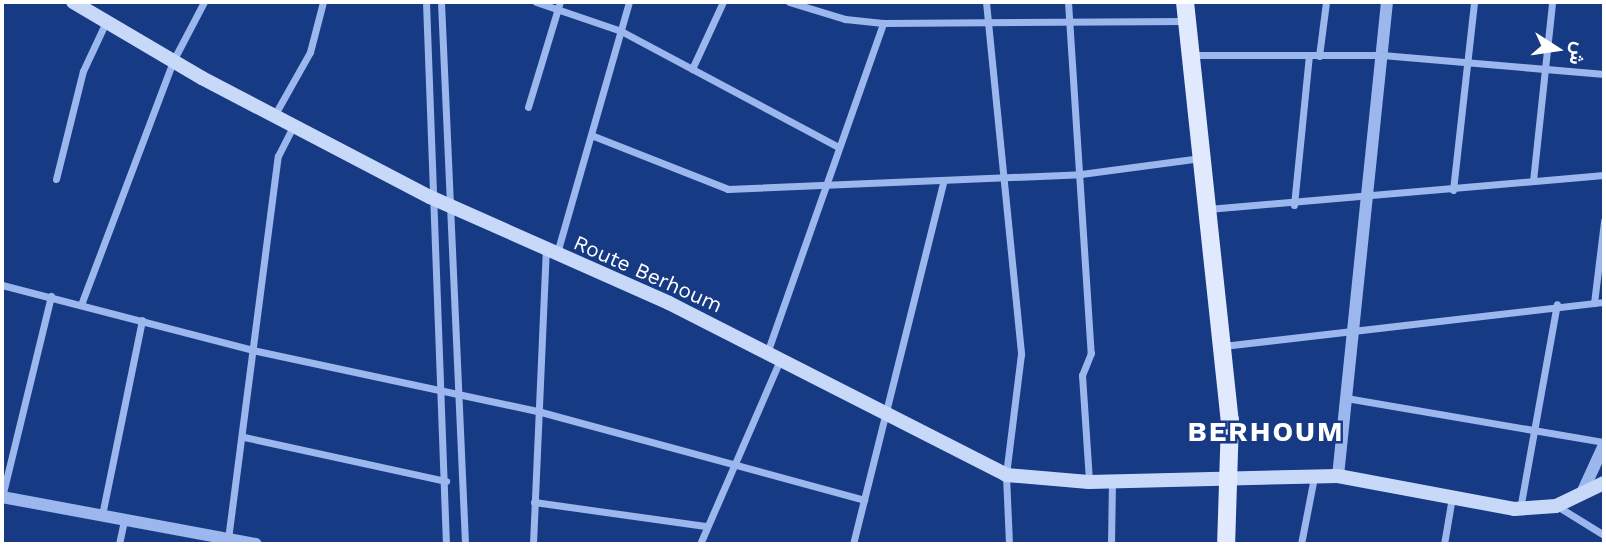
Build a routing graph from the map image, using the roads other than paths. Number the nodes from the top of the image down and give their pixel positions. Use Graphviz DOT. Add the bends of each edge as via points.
graph roads {
  1 [pos="73,2"];
  2 [pos="204,2"];
  3 [pos="323,2"];
  4 [pos="426,2"];
  5 [pos="441,2"];
  6 [pos="537,2"];
  7 [pos="629,2"];
  8 [pos="723,2"];
  9 [pos="789,2"];
  10 [pos="986,2"];
  11 [pos="1068,2"];
  12 [pos="1185,2"];
  13 [pos="1326,2"];
  14 [pos="1388,2"];
  15 [pos="1474,2"];
  16 [pos="1552,2"];
  17 [pos="559,5"];
  18 [pos="106,21"];
  19 [pos="1187,21"];
  20 [pos="883,23"];
  21 [pos="989,24"];
  22 [pos="1070,26"];
  23 [pos="621,31"];
  24 [pos="1192,55"];
  25 [pos="1382,55"];
  26 [pos="1309,56"];
  27 [pos="1319,56"];
  28 [pos="173,61"];
  29 [pos="1467,63"];
  30 [pos="692,69"];
  31 [pos="1545,69"];
  32 [pos="1604,74"];
  33 [pos="528,107"];
  34 [pos="274,116"];
  35 [pos="293,127"];
  36 [pos="591,135"];
  37 [pos="836,146"];
  38 [pos="1202,158"];
  39 [pos="1080,174"];
  40 [pos="1604,175"];
  41 [pos="56,179"];
  42 [pos="1004,179"];
  43 [pos="944,180"];
  44 [pos="1533,181"];
  45 [pos="823,189"];
  46 [pos="1452,190"];
  47 [pos="430,197"];
  48 [pos="1367,200"];
  49 [pos="1294,205"];
  50 [pos="451,207"];
  51 [pos="1208,209"];
  52 [pos="1604,221"];
  53 [pos="551,253"];
  54 [pos="2,285"];
  55 [pos="51,296"];
  56 [pos="82,302"];
  57 [pos="1604,302"];
  58 [pos="1594,303"];
  59 [pos="1558,304"];
  60 [pos="142,320"];
  61 [pos="1353,330"];
  62 [pos="1222,346"];
  63 [pos="257,351"];
  64 [pos="774,357"];
  65 [pos="445,390"];
  66 [pos="460,393"];
  67 [pos="1346,398"];
  68 [pos="884,411"];
  69 [pos="541,412"];
  70 [pos="1535,430"];
  71 [pos="244,437"];
  72 [pos="1604,444"];
  73 [pos="730,463"];
  74 [pos="1006,475"];
  75 [pos="1314,476"];
  76 [pos="1338,476"];
  77 [pos="1233,479"];
  78 [pos="446,481"];
  79 [pos="1089,481"];
  80 [pos="1112,481"];
  81 [pos="1604,482"];
  82 [pos="1582,493"];
  83 [pos="2,497"];
  84 [pos="1452,497"];
  85 [pos="864,500"];
  86 [pos="534,502"];
  87 [pos="1556,506"];
  88 [pos="1521,509"];
  89 [pos="102,515"];
  90 [pos="124,520"];
  91 [pos="705,526"];
  92 [pos="1604,535"];
  93 [pos="228,542"];
  94 [pos="119,544"];
  95 [pos="256,544"];
  96 [pos="446,544"];
  97 [pos="465,544"];
  98 [pos="533,544"];
  99 [pos="700,544"];
  100 [pos="853,544"];
  101 [pos="1009,544"];
  102 [pos="1111,544"];
  103 [pos="1226,544"];
  104 [pos="1301,544"];
  105 [pos="1444,544"];
  1 -- 18 [label="main road, Route Berhoum"];
  2 -- 28 [label="street"];
  3 -- 34 [label="street" via="310,51"];
  4 -- 47 [label="street"];
  5 -- 50 [label="street"];
  6 -- 17 [label="street"];
  7 -- 23 [label="street"];
  8 -- 30 [label="street"];
  9 -- 20 [label="street" via="845,19"];
  10 -- 21 [label="street"];
  11 -- 22 [label="street"];
  12 -- 19 [label="main road"];
  13 -- 27 [label="street"];
  14 -- 25 [label="street"];
  15 -- 29 [label="street"];
  16 -- 31 [label="street"];
  17 -- 23 [label="street"];
  17 -- 33 [label="street"];
  18 -- 28 [label="main road, Route Berhoum"];
  18 -- 41 [label="street" via="83,71"];
  19 -- 22 [label="street"];
  19 -- 24 [label="main road"];
  20 -- 21 [label="street"];
  20 -- 37 [label="street"];
  21 -- 22 [label="street"];
  21 -- 42 [label="street"];
  22 -- 39 [label="street"];
  23 -- 30 [label="street"];
  23 -- 36 [label="street"];
  24 -- 26 [label="street"];
  24 -- 38 [label="main road"];
  25 -- 27 [label="street"];
  25 -- 29 [label="street"];
  25 -- 48 [label="street"];
  26 -- 27 [label="street"];
  26 -- 49 [label="street"];
  28 -- 34 [label="main road, Route Berhoum"];
  28 -- 56 [label="street"];
  29 -- 31 [label="street"];
  29 -- 46 [label="street"];
  30 -- 37 [label="street"];
  31 -- 32 [label="street"];
  31 -- 44 [label="street"];
  34 -- 35 [label="main road, Route Berhoum"];
  35 -- 47 [label="main road, Route Berhoum"];
  35 -- 63 [label="street" via="278,156"];
  36 -- 45 [label="street" via="728,189"];
  36 -- 53 [label="street"];
  37 -- 45 [label="street"];
  38 -- 39 [label="street"];
  38 -- 51 [label="main road"];
  39 -- 42 [label="street"];
  39 -- 79 [label="street" via="1091,353 1082,375"];
  40 -- 44 [label="street"];
  42 -- 43 [label="street"];
  42 -- 74 [label="street" via="1021,354"];
  43 -- 45 [label="street"];
  43 -- 68 [label="street"];
  44 -- 46 [label="street"];
  45 -- 64 [label="street"];
  46 -- 48 [label="street"];
  47 -- 50 [label="main road, Route Berhoum"];
  47 -- 65 [label="street"];
  48 -- 49 [label="street"];
  48 -- 61 [label="street"];
  49 -- 51 [label="street"];
  50 -- 53 [label="main road, Route Berhoum"];
  50 -- 66 [label="street"];
  51 -- 62 [label="main road"];
  52 -- 58 [label="street"];
  53 -- 64 [label="main road, Route Berhoum"];
  53 -- 69 [label="street"];
  54 -- 55 [label="street"];
  55 -- 56 [label="street"];
  55 -- 83 [label="street"];
  56 -- 60 [label="street"];
  57 -- 58 [label="street"];
  58 -- 59 [label="street"];
  59 -- 61 [label="street"];
  59 -- 70 [label="street"];
  60 -- 63 [label="street"];
  60 -- 89 [label="street"];
  61 -- 62 [label="street"];
  61 -- 67 [label="street"];
  62 -- 77 [label="main road"];
  63 -- 65 [label="street"];
  63 -- 71 [label="street"];
  64 -- 68 [label="main road, Route Berhoum"];
  64 -- 73 [label="street"];
  65 -- 66 [label="street"];
  65 -- 78 [label="street"];
  66 -- 69 [label="street"];
  66 -- 97 [label="street"];
  67 -- 70 [label="street"];
  67 -- 76 [label="street"];
  68 -- 74 [label="main road, Route Berhoum"];
  68 -- 85 [label="street"];
  69 -- 73 [label="street"];
  69 -- 86 [label="street"];
  70 -- 72 [label="street"];
  70 -- 88 [label="street"];
  71 -- 78 [label="street"];
  71 -- 93 [label="street"];
  72 -- 82 [label="street"];
  73 -- 85 [label="street"];
  73 -- 91 [label="street"];
  74 -- 79 [label="main road, Route Berhoum"];
  74 -- 101 [label="street"];
  75 -- 76 [label="main road, Route Berhoum"];
  75 -- 77 [label="main road, Route Berhoum"];
  75 -- 104 [label="street"];
  76 -- 84 [label="main road, Route Berhoum"];
  77 -- 80 [label="main road, Route Berhoum"];
  77 -- 103 [label="main road"];
  78 -- 96 [label="street"];
  79 -- 80 [label="main road, Route Berhoum"];
  80 -- 102 [label="street"];
  81 -- 82 [label="main road"];
  82 -- 87 [label="main road"];
  83 -- 89 [label="street"];
  84 -- 88 [label="main road, Route Berhoum"];
  84 -- 105 [label="street"];
  85 -- 100 [label="street"];
  86 -- 91 [label="street"];
  86 -- 98 [label="street"];
  87 -- 88 [label="main road, Route Berhoum"];
  87 -- 92 [label="street"];
  89 -- 90 [label="street"];
  90 -- 93 [label="street"];
  90 -- 94 [label="street"];
  91 -- 99 [label="street"];
  93 -- 95 [label="street"];
}
